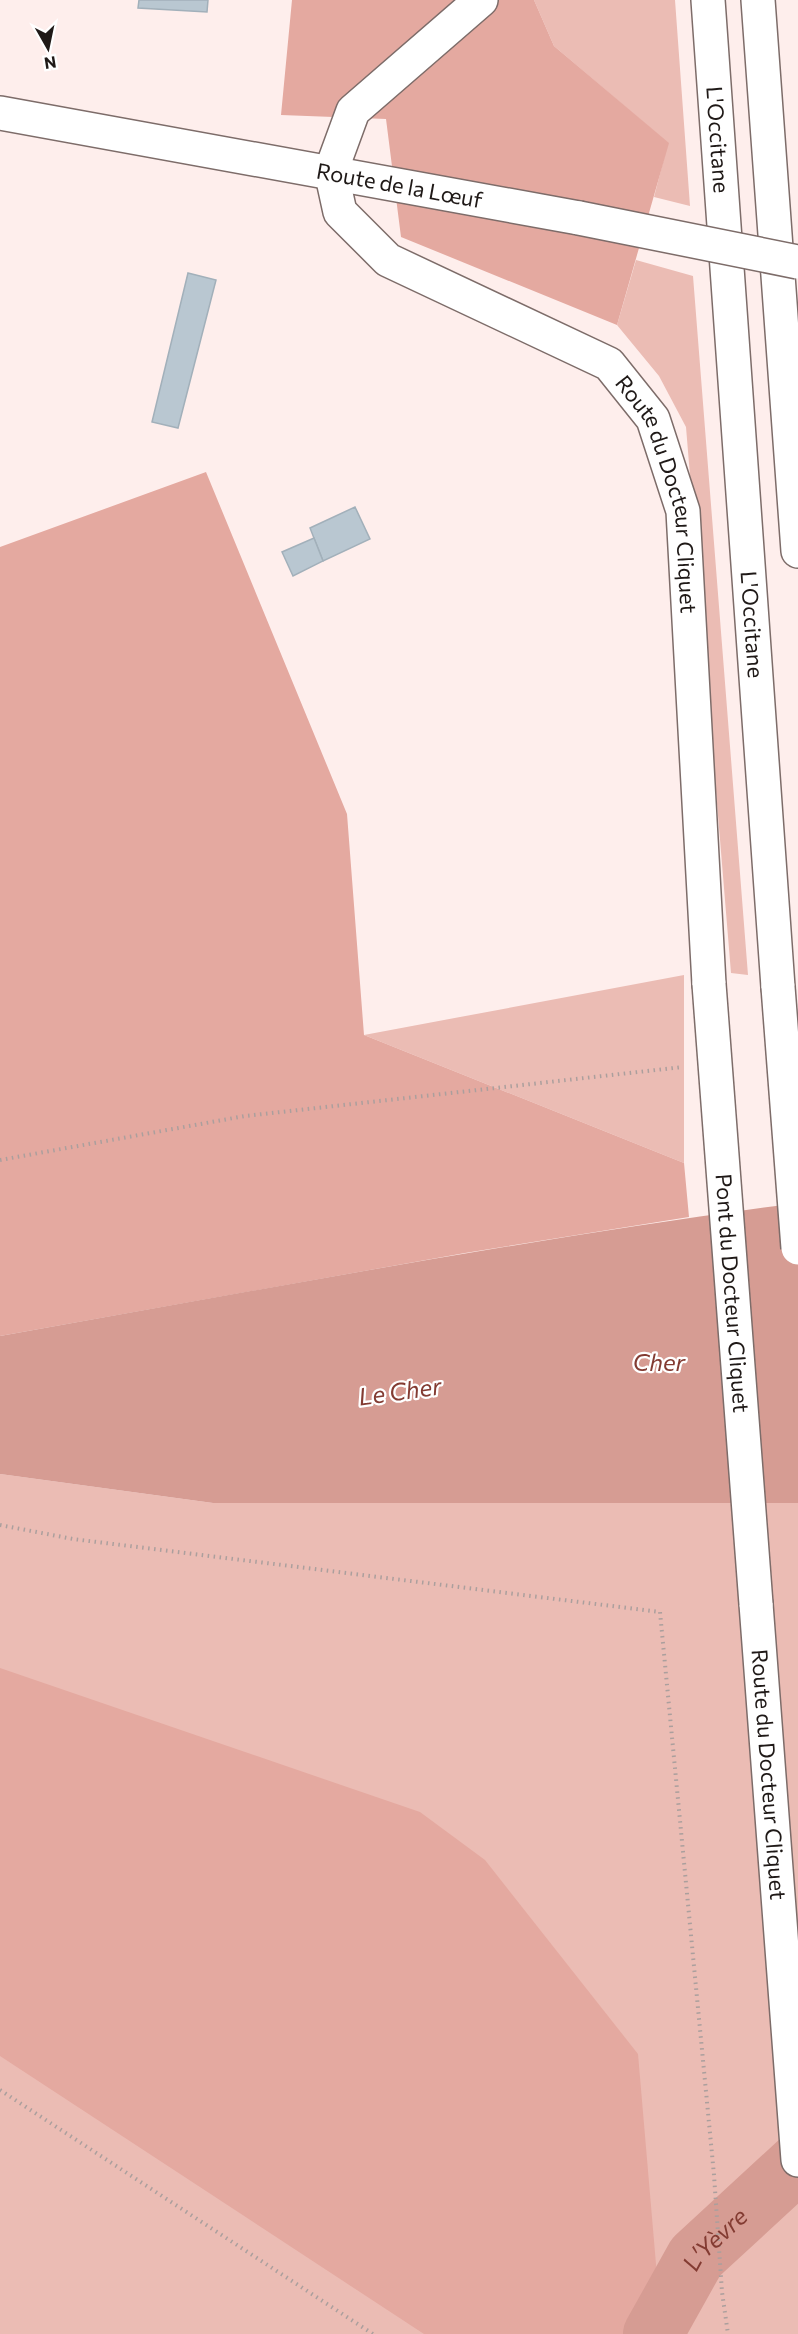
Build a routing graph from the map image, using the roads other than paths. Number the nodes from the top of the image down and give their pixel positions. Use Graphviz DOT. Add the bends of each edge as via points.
graph roads {
  1 [pos="481,0"];
  2 [pos="708,0"];
  3 [pos="758,0"];
  4 [pos="0,113"];
  5 [pos="331,171"];
  6 [pos="798,262"];
  7 [pos="798,551"];
  8 [pos="709,984"];
  9 [pos="798,1248"];
  10 [pos="756,1604"];
  11 [pos="798,2160"];
  1 -- 5 [label="main road" via="354,111"];
  2 -- 9 [label="main road, L'Occitane, bridge"];
  3 -- 7 [label="main road"];
  4 -- 5 [label="main road, Route de la Lœuf"];
  5 -- 6 [label="main road, Route de la Lœuf, bridge"];
  5 -- 8 [label="main road, Route du Docteur Cliquet" via="340,212 388,260 609,364 653,420 683,511"];
  8 -- 10 [label="main road, Pont du Docteur Cliquet, bridge"];
  10 -- 11 [label="main road, Route du Docteur Cliquet"];
}
